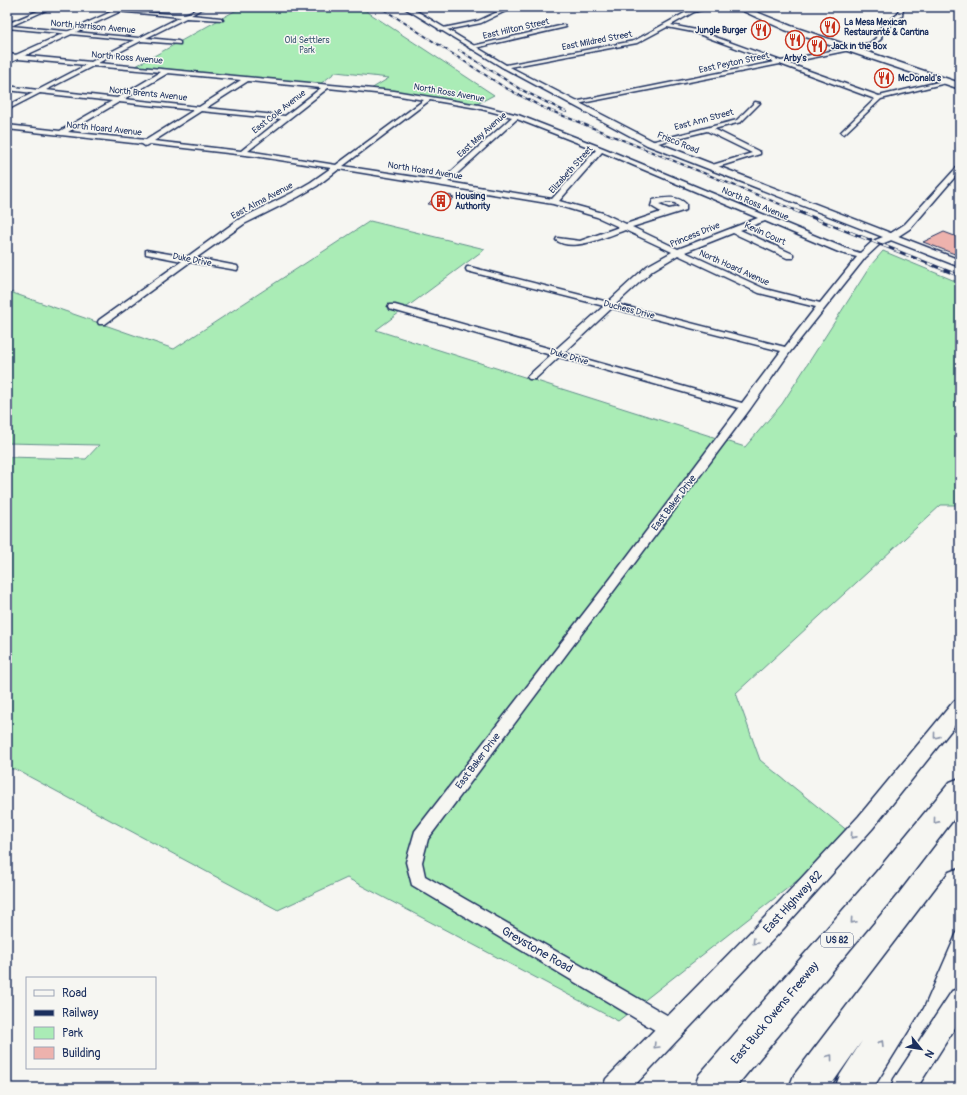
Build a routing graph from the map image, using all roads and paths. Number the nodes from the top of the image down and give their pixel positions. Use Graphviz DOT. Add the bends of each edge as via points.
graph roads {
  1 [pos="51,7"];
  2 [pos="77,7"];
  3 [pos="127,7"];
  4 [pos="203,7"];
  5 [pos="406,7"];
  6 [pos="512,7"];
  7 [pos="710,7"];
  8 [pos="738,7"];
  9 [pos="750,7"];
  10 [pos="901,7"];
  11 [pos="119,10"];
  12 [pos="185,16"];
  13 [pos="221,19"];
  14 [pos="666,25"];
  15 [pos="7,26"];
  16 [pos="564,26"];
  17 [pos="441,29"];
  18 [pos="71,33"];
  19 [pos="140,39"];
  20 [pos="178,43"];
  21 [pos="471,47"];
  22 [pos="853,48"];
  23 [pos="7,56"];
  24 [pos="19,57"];
  25 [pos="7,62"];
  26 [pos="780,62"];
  27 [pos="92,64"];
  28 [pos="504,66"];
  29 [pos="168,71"];
  30 [pos="247,78"];
  31 [pos="960,81"];
  32 [pos="947,82"];
  33 [pos="327,86"];
  34 [pos="960,86"];
  35 [pos="7,88"];
  36 [pos="38,92"];
  37 [pos="430,98"];
  38 [pos="879,98"];
  39 [pos="118,100"];
  40 [pos="757,103"];
  41 [pos="574,104"];
  42 [pos="7,108"];
  43 [pos="201,109"];
  44 [pos="516,116"];
  45 [pos="286,118"];
  46 [pos="7,127"];
  47 [pos="708,129"];
  48 [pos="844,132"];
  49 [pos="61,133"];
  50 [pos="148,143"];
  51 [pos="650,143"];
  52 [pos="140,148"];
  53 [pos="601,150"];
  54 [pos="242,153"];
  55 [pos="337,167"];
  56 [pos="710,167"];
  57 [pos="960,167"];
  58 [pos="443,182"];
  59 [pos="554,202"];
  60 [pos="670,211"];
  61 [pos="765,218"];
  62 [pos="626,228"];
  63 [pos="733,230"];
  64 [pos="891,237"];
  65 [pos="560,240"];
  66 [pos="150,252"];
  67 [pos="677,252"];
  68 [pos="790,256"];
  69 [pos="862,256"];
  70 [pos="189,259"];
  71 [pos="960,264"];
  72 [pos="234,268"];
  73 [pos="470,269"];
  74 [pos="612,305"];
  75 [pos="821,306"];
  76 [pos="392,307"];
  77 [pos="102,322"];
  78 [pos="788,350"];
  79 [pos="559,354"];
  80 [pos="532,377"];
  81 [pos="746,407"];
  82 [pos="960,706"];
  83 [pos="960,790"];
  84 [pos="414,862"];
  85 [pos="960,882"];
  86 [pos="960,887"];
  87 [pos="960,999"];
  88 [pos="672,1029"];
  89 [pos="615,1088"];
  90 [pos="712,1088"];
  91 [pos="807,1088"];
  92 [pos="852,1088"];
  93 [pos="902,1088"];
  1 -- 15 [label="street"];
  2 -- 11 [label="street"];
  3 -- 11 [label="street"];
  4 -- 12 [label="street"];
  5 -- 17 [label="street, Frisco Road"];
  6 -- 17 [label="street" via="478,22"];
  7 -- 14 [label="street, East Mildred Street" via="692,11"];
  8 -- 22 [label="main road" via="788,28"];
  9 -- 22 [label="main road"];
  10 -- 22 [label="street, East Peyton Street" via="900,15 880,31 876,42"];
  11 -- 12 [label="street"];
  11 -- 18 [label="street"];
  12 -- 13 [label="street"];
  12 -- 19 [label="street"];
  14 -- 26 [label="street" via="694,30"];
  14 -- 28 [label="street, East Mildred Street" via="642,39 627,44"];
  15 -- 18 [label="street, North Harrison Avenue"];
  16 -- 21 [label="street, East Hilton Street"];
  17 -- 21 [label="street, Frisco Road"];
  18 -- 19 [label="street, North Harrison Avenue"];
  18 -- 24 [label="street"];
  19 -- 20 [label="street, North Harrison Avenue"];
  19 -- 27 [label="street"];
  21 -- 28 [label="street, Frisco Road"];
  22 -- 26 [label="street, East Peyton Street"];
  22 -- 31 [label="main road"];
  22 -- 32 [label="main road"];
  23 -- 24 [label="street, North Ross Avenue"];
  24 -- 25 [label="street"];
  24 -- 27 [label="street, North Ross Avenue"];
  26 -- 38 [label="street"];
  26 -- 41 [label="street, East Peyton Street"];
  27 -- 29 [label="street, North Ross Avenue"];
  27 -- 36 [label="street"];
  28 -- 41 [label="street, Frisco Road"];
  29 -- 30 [label="street, North Ross Avenue"];
  29 -- 39 [label="street"];
  30 -- 33 [label="street, North Ross Avenue"];
  30 -- 43 [label="street"];
  32 -- 34 [label="main road"];
  32 -- 38 [label="street"];
  33 -- 37 [label="street, North Ross Avenue"];
  33 -- 45 [label="street, East Cole Avenue"];
  35 -- 36 [label="street, North Brents Avenue"];
  36 -- 39 [label="street, North Brents Avenue"];
  36 -- 42 [label="street"];
  37 -- 44 [label="street, North Ross Avenue"];
  37 -- 55 [label="street, East Alma Avenue"];
  38 -- 48 [label="street"];
  39 -- 43 [label="street, North Brents Avenue"];
  39 -- 49 [label="street"];
  40 -- 47 [label="street, East Ann Street" via="738,121"];
  41 -- 51 [label="street, Frisco Road"];
  43 -- 45 [label="street, North Brents Avenue"];
  43 -- 50 [label="street"];
  44 -- 53 [label="street, North Ross Avenue"];
  44 -- 58 [label="street, East May Avenue"];
  45 -- 54 [label="street, East Cole Avenue"];
  46 -- 49 [label="street, North Hoard Avenue"];
  47 -- 51 [label="street, East Ann Street"];
  47 -- 56 [label="street" via="758,153"];
  49 -- 50 [label="street, North Hoard Avenue"];
  50 -- 52 [label="street"];
  50 -- 54 [label="street, North Hoard Avenue"];
  51 -- 56 [label="street, Frisco Road"];
  53 -- 59 [label="street, Elizabeth Street"];
  53 -- 61 [label="street, North Ross Avenue"];
  54 -- 55 [label="street, North Hoard Avenue"];
  55 -- 58 [label="street, North Hoard Avenue"];
  55 -- 70 [label="street, East Alma Avenue" via="295,195 241,222"];
  56 -- 64 [label="street, Frisco Road"];
  57 -- 64 [label="street, East Baker Drive" via="908,226"];
  58 -- 59 [label="street, North Hoard Avenue"];
  59 -- 62 [label="street, North Hoard Avenue" via="594,213"];
  60 -- 62 [label="street"];
  61 -- 63 [label="street, Princess Drive"];
  61 -- 69 [label="street, North Ross Avenue"];
  62 -- 65 [label="street" via="581,243"];
  62 -- 67 [label="street, North Hoard Avenue"];
  63 -- 67 [label="street, Princess Drive"];
  63 -- 68 [label="street, Kevin Court"];
  64 -- 69 [label="street, East Baker Drive" via="876,243"];
  64 -- 71 [label="street, Frisco Road"];
  66 -- 70 [label="street, Duke Drive"];
  67 -- 74 [label="street, Princess Drive" via="650,268"];
  67 -- 75 [label="street, North Hoard Avenue" via="762,291"];
  69 -- 75 [label="street, East Baker Drive"];
  70 -- 72 [label="street, Duke Drive"];
  70 -- 77 [label="street, East Alma Avenue"];
  73 -- 74 [label="street, Duchess Drive"];
  74 -- 78 [label="street, Duchess Drive"];
  74 -- 79 [label="street, Princess Drive"];
  75 -- 78 [label="street, East Baker Drive"];
  76 -- 79 [label="street, Duke Drive"];
  78 -- 81 [label="street, East Baker Drive"];
  79 -- 80 [label="street, Princess Drive"];
  79 -- 81 [label="street, Duke Drive"];
  81 -- 84 [label="street, East Baker Drive" via="421,836"];
  82 -- 88 [label="street, East Highway 82, one-way" via="866,822"];
  83 -- 90 [label="highway, East Buck Owens Freeway / US 82, one-way" via="887,882"];
  84 -- 88 [label="street, Greystone Road" via="418,880"];
  91 -- 85 [label="highway, one-way"];
  92 -- 86 [label="highway, one-way" via="911,995"];
  87 -- 93 [label="street"];
  88 -- 89 [label="street, East Highway 82, one-way"];
}
